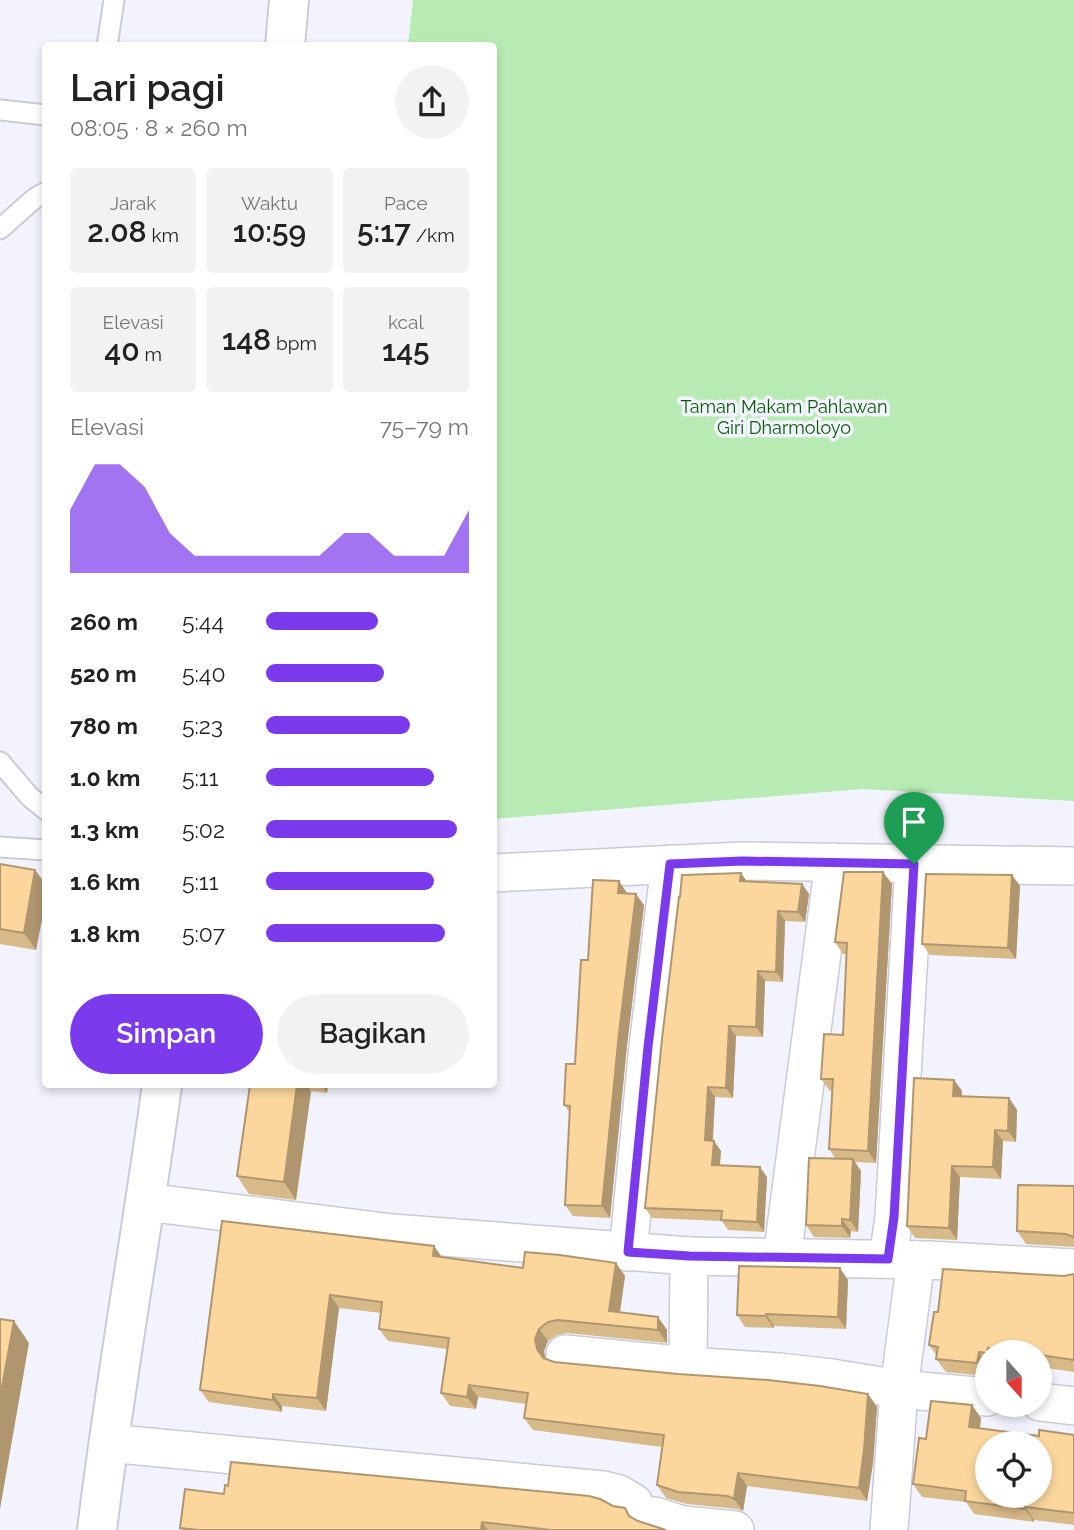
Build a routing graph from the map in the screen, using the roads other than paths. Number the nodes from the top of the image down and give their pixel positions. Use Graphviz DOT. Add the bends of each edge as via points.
graph roads {
  1 [pos="114,0"];
  2 [pos="289,0"];
  3 [pos="108,42"];
  4 [pos="285,42"];
  5 [pos="0,110"];
  6 [pos="42,115"];
  7 [pos="42,194"];
  8 [pos="0,229"];
  9 [pos="0,762"];
  10 [pos="42,807"];
  11 [pos="0,847"];
  12 [pos="42,850"];
  13 [pos="834,862"];
  14 [pos="670,864"];
  15 [pos="914,864"];
  16 [pos="1074,866"];
  17 [pos="497,873"];
  18 [pos="162,1088"];
  19 [pos="146,1202"];
  20 [pos="628,1252"];
  21 [pos="689,1256"];
  22 [pos="782,1258"];
  23 [pos="902,1260"];
  24 [pos="1074,1268"];
  25 [pos="565,1354"];
  26 [pos="688,1366"];
  27 [pos="899,1389"];
  28 [pos="975,1396"];
  29 [pos="1052,1403"];
  30 [pos="1074,1406"];
  31 [pos="108,1443"];
  32 [pos="97,1530"];
  33 [pos="734,1530"];
  34 [pos="889,1530"];
  1 -- 3 [label="lane"];
  2 -- 4 [label="main road"];
  5 -- 6 [label="lane"];
  7 -- 8 [label="lane"];
  9 -- 10 [label="lane"];
  11 -- 12 [label="lane"];
  13 -- 14 [label="street"];
  13 -- 15 [label="street"];
  13 -- 22 [label="street"];
  14 -- 17 [label="street"];
  14 -- 20 [label="street"];
  15 -- 16 [label="street"];
  15 -- 23 [label="street" via="894,1217"];
  18 -- 19 [label="main road"];
  19 -- 20 [label="street" via="392,1233"];
  19 -- 31 [label="main road"];
  20 -- 21 [label="street"];
  21 -- 22 [label="street"];
  21 -- 26 [label="street"];
  22 -- 23 [label="street"];
  23 -- 24 [label="street"];
  23 -- 27 [label="street"];
  25 -- 26 [label="street"];
  26 -- 27 [label="street" via="819,1376"];
  27 -- 28 [label="street"];
  27 -- 34 [label="street"];
  29 -- 30 [label="street"];
  31 -- 32 [label="main road"];
  31 -- 33 [label="street" via="603,1490 683,1525"];
}
